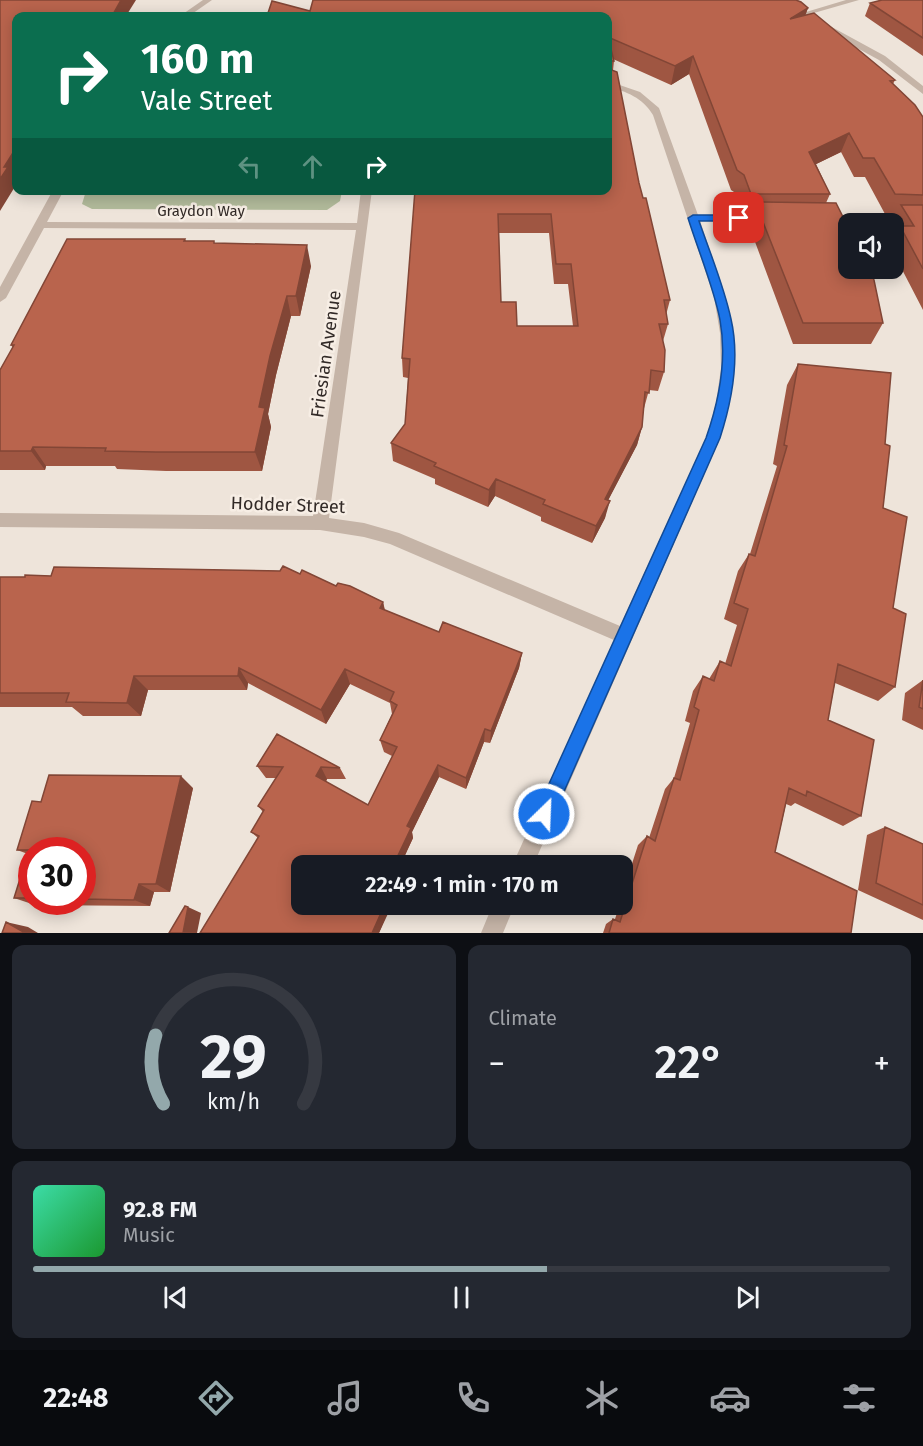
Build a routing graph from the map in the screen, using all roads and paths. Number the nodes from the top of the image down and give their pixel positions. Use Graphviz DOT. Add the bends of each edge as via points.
graph roads {
  1 [pos="208,0"];
  2 [pos="855,0"];
  3 [pos="190,12"];
  4 [pos="612,85"];
  5 [pos="923,91"];
  6 [pos="56,195"];
  7 [pos="366,195"];
  8 [pos="693,218"];
  9 [pos="785,218"];
  10 [pos="808,218"];
  11 [pos="923,219"];
  12 [pos="40,225"];
  13 [pos="362,227"];
  14 [pos="0,298"];
  15 [pos="0,520"];
  16 [pos="320,523"];
  17 [pos="624,636"];
  18 [pos="527,855"];
  19 [pos="499,915"];
  20 [pos="492,933"];
  1 -- 3 [label="street"];
  2 -- 5 [label="street" via="797,14 862,45"];
  4 -- 8 [label="street" via="632,92 655,108"];
  6 -- 12 [label="street"];
  7 -- 13 [label="street, Friesian Avenue"];
  8 -- 9 [label="street"];
  8 -- 17 [label="street" via="726,320 726,390 713,438"];
  10 -- 11 [label="street"];
  12 -- 13 [label="street, Graydon Way"];
  12 -- 14 [label="street"];
  13 -- 16 [label="street, Friesian Avenue"];
  15 -- 16 [label="street, Hodder Street"];
  16 -- 17 [label="street, Hodder Street" via="393,538"];
  17 -- 18 [label="street"];
  19 -- 20 [label="street"];
}
